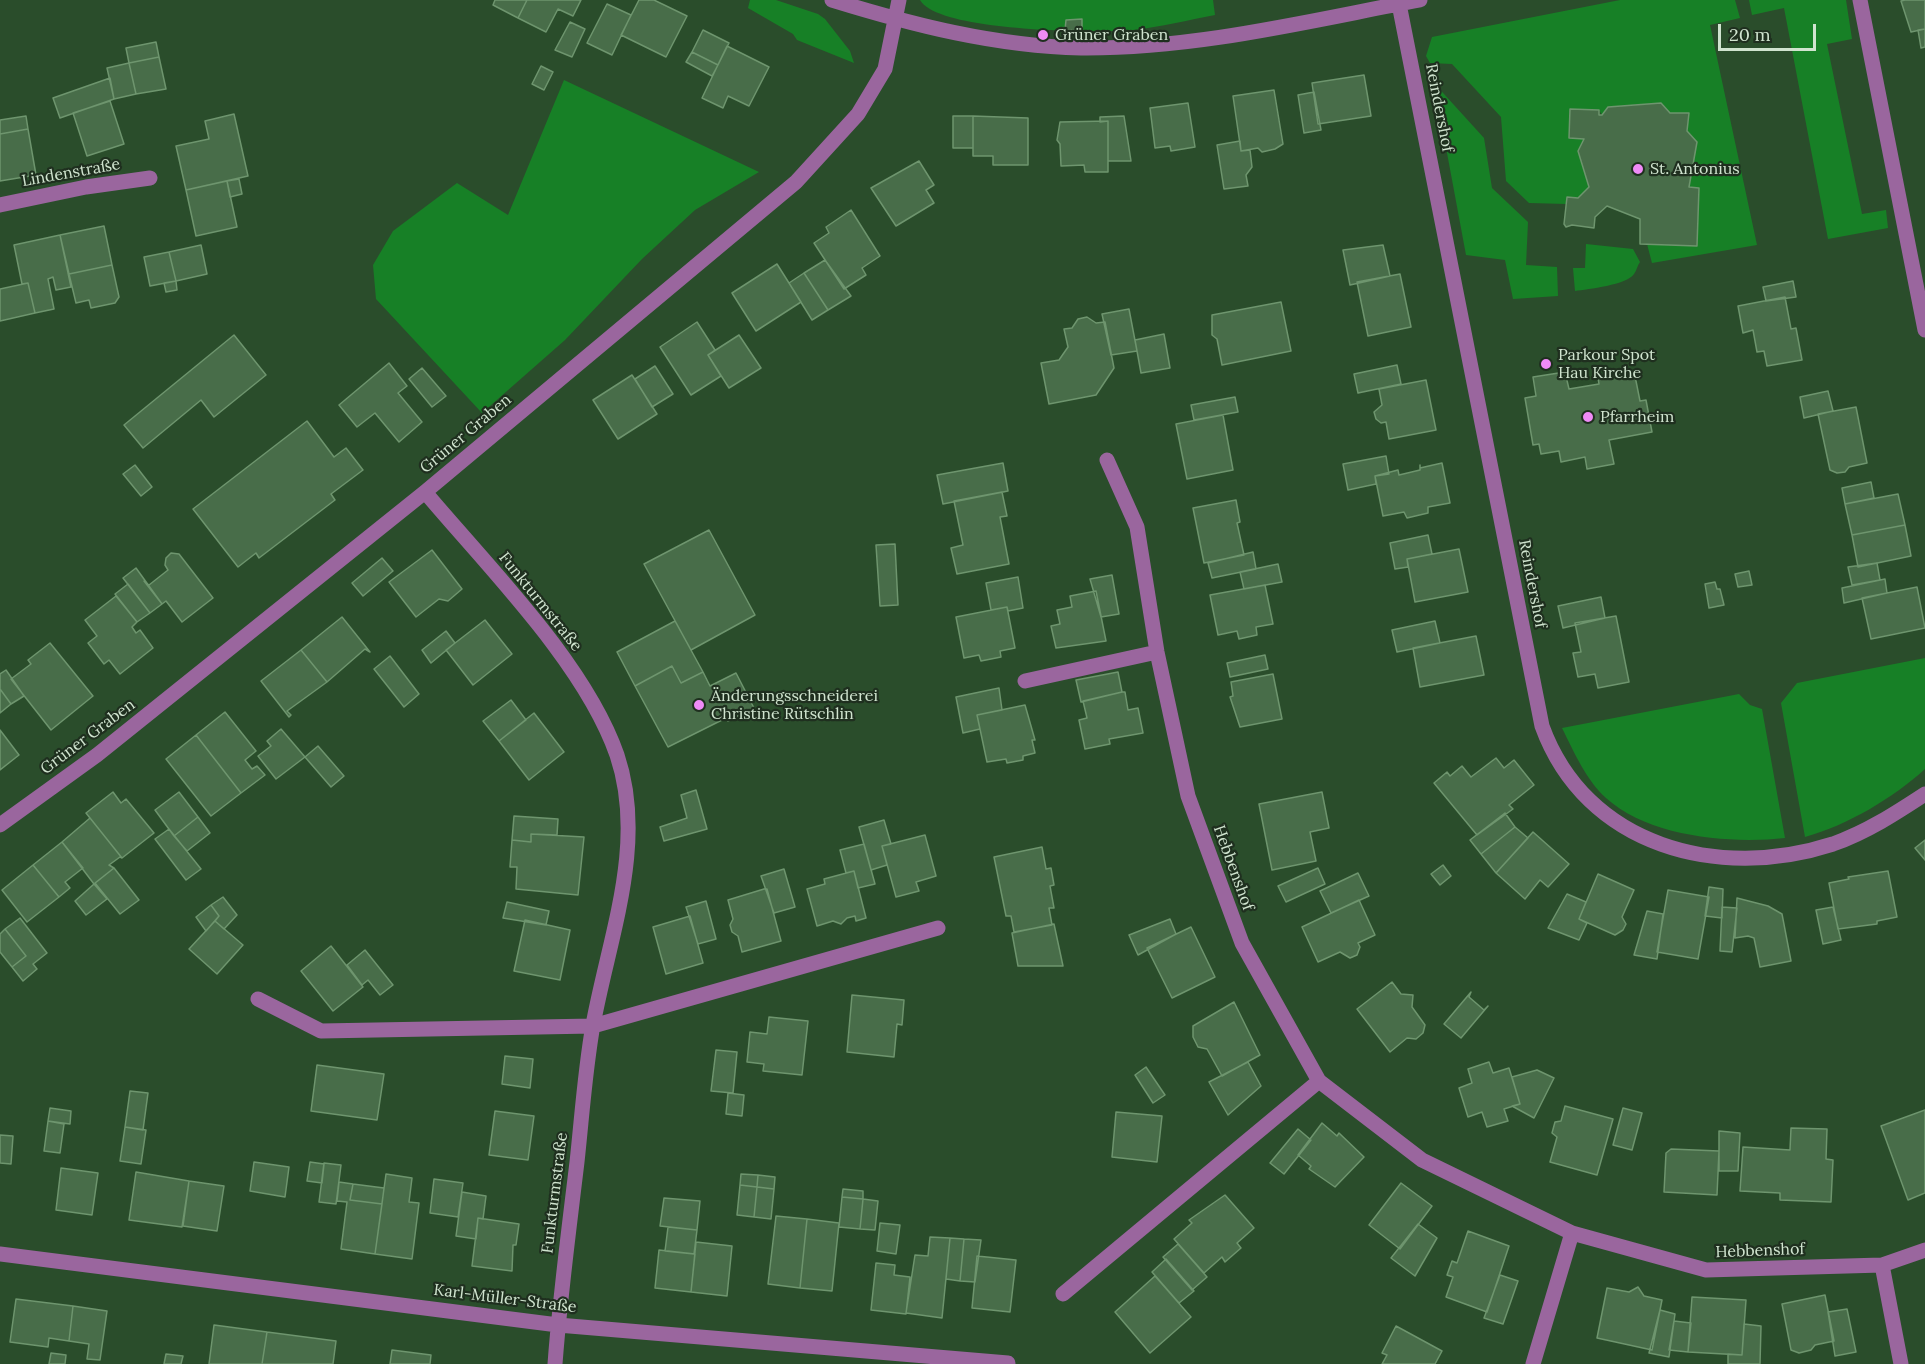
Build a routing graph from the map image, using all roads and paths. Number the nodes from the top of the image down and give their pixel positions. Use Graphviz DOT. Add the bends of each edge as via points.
graph roads {
  1 [pos="832,0"];
  2 [pos="899,0"];
  3 [pos="1419,0"];
  4 [pos="1860,0"];
  5 [pos="1399,4"];
  6 [pos="894,20"];
  7 [pos="150,178"];
  8 [pos="0,205"];
  9 [pos="1925,330"];
  10 [pos="1107,460"];
  11 [pos="425,492"];
  12 [pos="1158,652"];
  13 [pos="1025,681"];
  14 [pos="1925,794"];
  15 [pos="0,825"];
  16 [pos="938,928"];
  17 [pos="258,999"];
  18 [pos="593,1026"];
  19 [pos="1319,1081"];
  20 [pos="1572,1233"];
  21 [pos="1925,1250"];
  22 [pos="0,1254"];
  23 [pos="1882,1265"];
  24 [pos="1063,1294"];
  25 [pos="558,1325"];
  26 [pos="1008,1363"];
  27 [pos="555,1364"];
  28 [pos="1533,1364"];
  29 [pos="1901,1364"];
  1 -- 6 [label="street"];
  2 -- 6 [label="street, Grüner Graben"];
  3 -- 5 [label="street"];
  4 -- 9 [label="street"];
  5 -- 6 [label="street" via="1193,42 1081,48 967,37"];
  5 -- 14 [label="street, Reindershof" via="1538,703 1552,754 1592,805 1621,826 1663,845 1707,857 1752,860 1799,853 1833,843 1895,814"];
  6 -- 11 [label="street, Grüner Graben" via="885,69 858,114 796,182"];
  7 -- 8 [label="street, Lindenstraße"];
  10 -- 12 [label="street, Hebbenshof" via="1137,527"];
  11 -- 15 [label="street, Grüner Graben" via="97,755"];
  11 -- 18 [label="street, Funkturmstraße" via="558,649 598,713 616,754 628,813 627,865"];
  12 -- 13 [label="street"];
  12 -- 19 [label="street, Hebbenshof" via="1188,796 1242,943"];
  16 -- 18 [label="street"];
  17 -- 18 [label="street" via="321,1031"];
  18 -- 25 [label="street, Funkturmstraße"];
  19 -- 20 [label="street, Hebbenshof" via="1422,1160"];
  19 -- 24 [label="street"];
  20 -- 23 [label="street, Hebbenshof" via="1706,1270"];
  20 -- 28 [label="street"];
  21 -- 23 [label="street, Hebbenshof"];
  22 -- 25 [label="street, Karl-Müller-Straße"];
  23 -- 29 [label="street"];
  25 -- 26 [label="street, Karl-Müller-Straße"];
  25 -- 27 [label="street, Funkturmstraße"];
}
